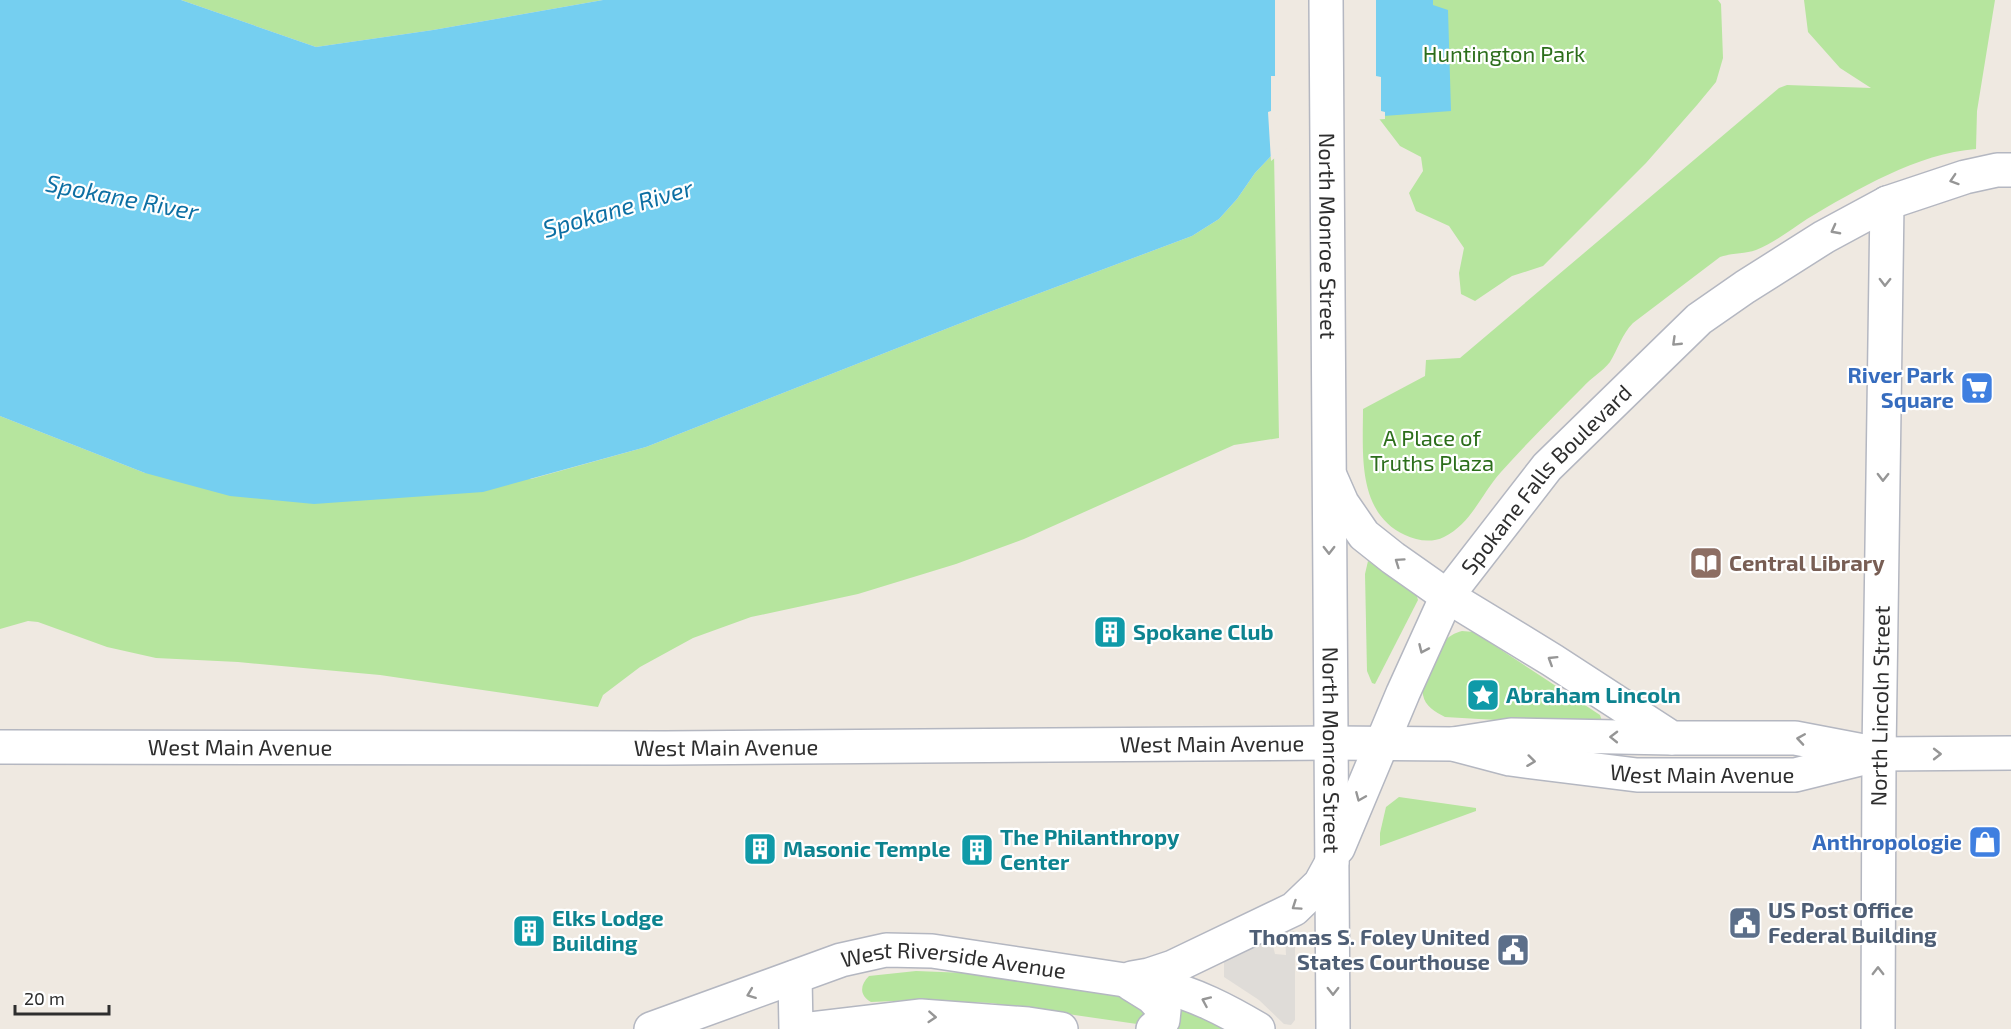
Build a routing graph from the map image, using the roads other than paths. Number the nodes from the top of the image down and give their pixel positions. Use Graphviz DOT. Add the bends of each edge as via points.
graph roads {
  1 [pos="1326,0"];
  2 [pos="2011,170"];
  3 [pos="1887,203"];
  4 [pos="1328,471"];
  5 [pos="1447,596"];
  6 [pos="1672,738"];
  7 [pos="1331,743"];
  8 [pos="1382,743"];
  9 [pos="1453,744"];
  10 [pos="0,747"];
  11 [pos="2011,753"];
  12 [pos="1879,754"];
  13 [pos="1332,862"];
  14 [pos="795,977"];
  15 [pos="1118,979"];
  16 [pos="651,1029"];
  17 [pos="796,1029"];
  18 [pos="811,1029"];
  19 [pos="1061,1029"];
  20 [pos="1153,1029"];
  21 [pos="1258,1029"];
  22 [pos="1333,1029"];
  23 [pos="1878,1029"];
  1 -- 4 [label="main road, North Monroe Street"];
  2 -- 3 [label="main road, Spokane Falls Boulevard, one-way" via="1965,177"];
  3 -- 5 [label="main road, Spokane Falls Boulevard, one-way" via="1824,237 1699,319 1547,467"];
  3 -- 12 [label="main road, North Lincoln Street, one-way"];
  5 -- 4 [label="main road, North Monroe Street, one-way" via="1364,535 1342,503"];
  4 -- 7 [label="main road, North Monroe Street, one-way"];
  6 -- 5 [label="main road, North Monroe Street, one-way"];
  5 -- 8 [label="main road, Spokane Falls Boulevard, one-way"];
  6 -- 9 [label="main road, West Main Avenue, one-way" via="1511,735"];
  12 -- 6 [label="main road, West Main Avenue, one-way" via="1795,738"];
  7 -- 8 [label="main road, West Main Avenue"];
  7 -- 10 [label="main road, West Main Avenue"];
  7 -- 13 [label="main road, North Monroe Street"];
  8 -- 9 [label="main road, West Main Avenue"];
  8 -- 13 [label="main road, Spokane Falls Boulevard, one-way"];
  9 -- 12 [label="main road, West Main Avenue, one-way" via="1510,759 1637,775 1795,775"];
  12 -- 11 [label="main road, West Main Avenue, one-way"];
  23 -- 12 [label="main road, North Lincoln Street, one-way"];
  13 -- 15 [label="main road, one-way" via="1320,884 1294,909 1173,967"];
  13 -- 22 [label="main road, North Monroe Street, one-way"];
  14 -- 15 [label="main road, West Riverside Avenue" via="841,960 886,950 932,951"];
  14 -- 16 [label="main road, West Riverside Avenue, one-way"];
  14 -- 17 [label="main road"];
  15 -- 20 [label="main road" via="1159,1002 1165,1015"];
  21 -- 15 [label="main road, West Riverside Avenue, one-way" via="1182,991"];
  18 -- 19 [label="main road, one-way" via="921,1016"];
}
